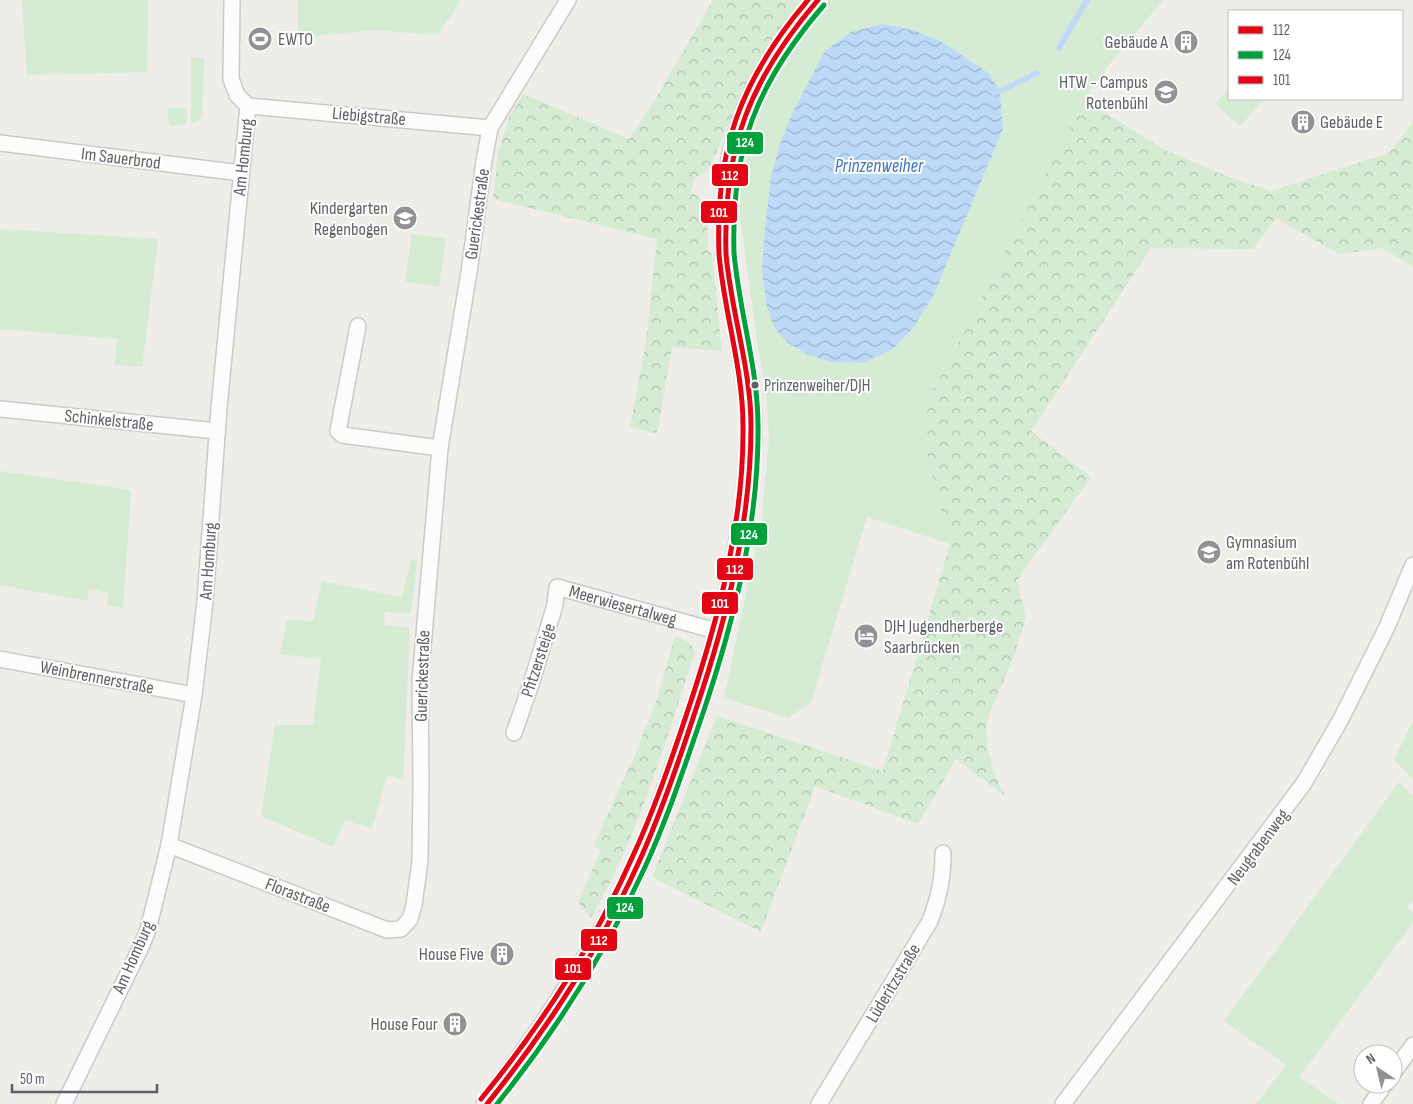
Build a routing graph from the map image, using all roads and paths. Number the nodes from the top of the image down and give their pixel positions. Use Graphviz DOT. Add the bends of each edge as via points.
graph roads {
  1 [pos="232,0"];
  2 [pos="568,0"];
  3 [pos="818,0"];
  4 [pos="248,106"];
  5 [pos="490,128"];
  6 [pos="0,143"];
  7 [pos="241,173"];
  8 [pos="358,326"];
  9 [pos="0,409"];
  10 [pos="217,431"];
  11 [pos="440,448"];
  12 [pos="1413,566"];
  13 [pos="556,587"];
  14 [pos="720,632"];
  15 [pos="0,659"];
  16 [pos="194,695"];
  17 [pos="514,733"];
  18 [pos="169,845"];
  19 [pos="943,853"];
  20 [pos="414,905"];
  21 [pos="1413,1045"];
  22 [pos="1403,1059"];
  23 [pos="64,1104"];
  24 [pos="487,1104"];
  25 [pos="818,1104"];
  26 [pos="1063,1104"];
  1 -- 4 [label="street, Am Homburg" via="230,79 237,95"];
  2 -- 5 [label="street, Guerickestraße"];
  3 -- 14 [label="main road" via="777,51 760,81 743,119 728,182 726,246 751,422 741,536"];
  4 -- 5 [label="street, Liebigstraße"];
  4 -- 7 [label="street, Am Homburg"];
  5 -- 11 [label="street, Guerickestraße"];
  6 -- 7 [label="street, Im Sauerbrod"];
  7 -- 10 [label="street, Am Homburg"];
  8 -- 11 [label="street" via="338,431 342,435"];
  9 -- 10 [label="street, Schinkelstraße"];
  10 -- 16 [label="street, Am Homburg" via="205,602"];
  11 -- 20 [label="street, Guerickestraße" via="420,682 420,860"];
  12 -- 26 [label="street, Neugrabenweg" via="1341,719 1304,783"];
  13 -- 14 [label="street, Meerwiesertalweg"];
  13 -- 17 [label="street, Pfitzersteige" via="555,605"];
  14 -- 24 [label="main road" via="700,701 633,876 569,990"];
  15 -- 16 [label="street, Weinbrennerstraße"];
  16 -- 18 [label="street, Am Homburg"];
  18 -- 20 [label="street, Florastraße" via="387,930 401,929 410,919"];
  18 -- 23 [label="street, Am Homburg" via="148,930"];
  19 -- 25 [label="street, Lüderitzstraße" via="941,885 930,921"];
  21 -- 22 [label="street"];
}
